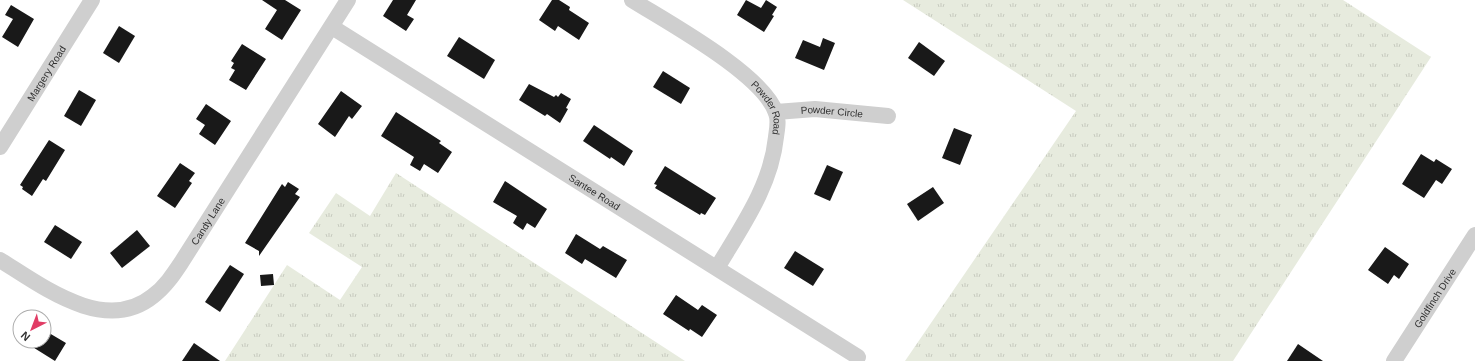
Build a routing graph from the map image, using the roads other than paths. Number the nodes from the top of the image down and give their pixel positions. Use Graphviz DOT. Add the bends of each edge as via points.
graph roads {
  1 [pos="92,0"];
  2 [pos="348,0"];
  3 [pos="632,0"];
  4 [pos="332,27"];
  5 [pos="776,112"];
  6 [pos="888,116"];
  7 [pos="0,147"];
  8 [pos="1475,235"];
  9 [pos="0,260"];
  10 [pos="717,268"];
  11 [pos="858,357"];
  12 [pos="1394,361"];
  1 -- 7 [label="street, Margery Road"];
  2 -- 4 [label="street, Candy Lane"];
  3 -- 5 [label="street, Powder Road" via="722,57 757,86"];
  4 -- 9 [label="street, Candy Lane" via="181,263 153,297 141,304 117,310 89,307 51,292"];
  4 -- 10 [label="street, Santee Road"];
  5 -- 6 [label="street, Powder Circle" via="815,108"];
  5 -- 10 [label="street, Powder Road" via="776,145 765,184"];
  8 -- 12 [label="street, Goldfinch Drive"];
  10 -- 11 [label="street, Santee Road"];
}
